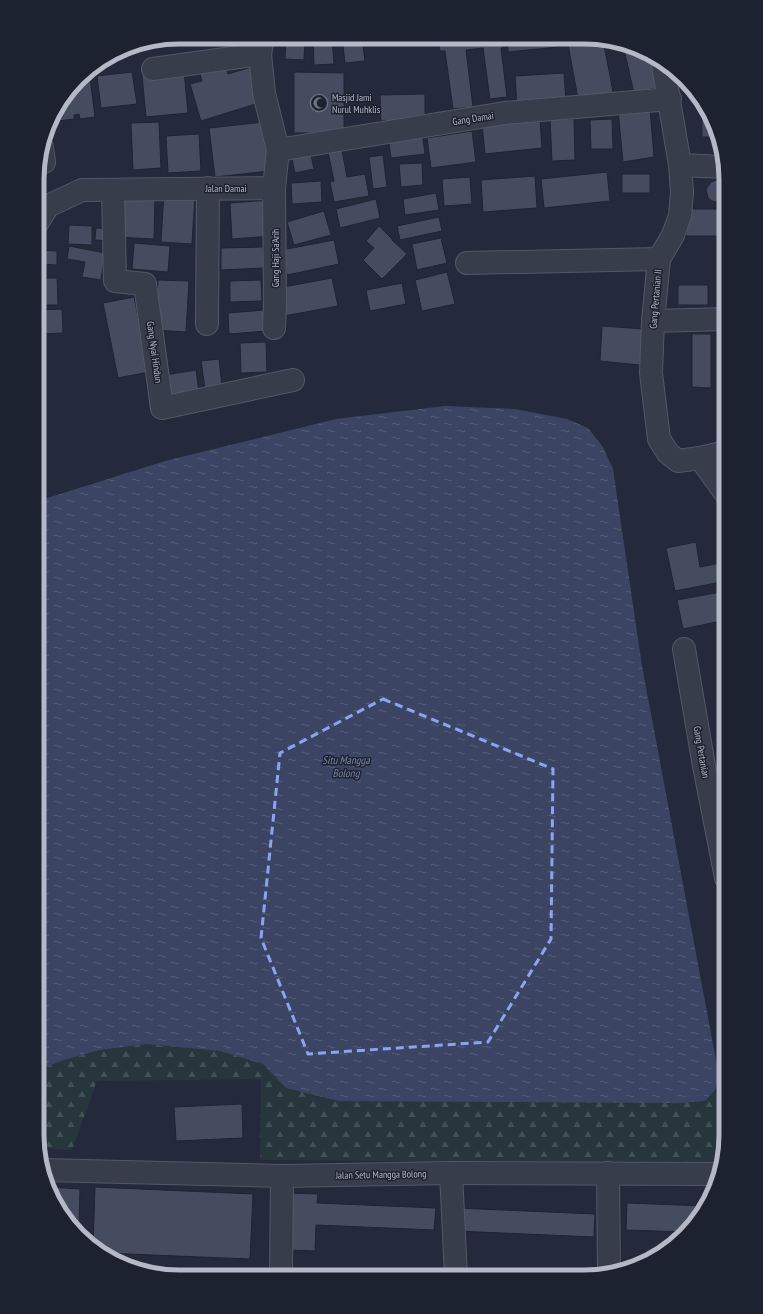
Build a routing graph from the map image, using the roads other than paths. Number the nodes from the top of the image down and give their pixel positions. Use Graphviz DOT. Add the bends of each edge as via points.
graph roads {
  1 [pos="262,46"];
  2 [pos="153,68"];
  3 [pos="664,71"];
  4 [pos="670,99"];
  5 [pos="278,150"];
  6 [pos="680,165"];
  7 [pos="718,167"];
  8 [pos="208,188"];
  9 [pos="274,188"];
  10 [pos="113,190"];
  11 [pos="44,212"];
  12 [pos="659,259"];
  13 [pos="467,263"];
  14 [pos="719,319"];
  15 [pos="653,321"];
  16 [pos="207,324"];
  17 [pos="274,328"];
  18 [pos="293,380"];
  19 [pos="719,454"];
  20 [pos="700,458"];
  21 [pos="719,484"];
  22 [pos="684,649"];
  23 [pos="719,842"];
  24 [pos="49,1170"];
  25 [pos="451,1173"];
  26 [pos="608,1173"];
  27 [pos="713,1174"];
  28 [pos="282,1176"];
  29 [pos="609,1267"];
  30 [pos="281,1270"];
  31 [pos="456,1270"];
  1 -- 2 [label="street"];
  1 -- 5 [label="street" via="264,93"];
  3 -- 4 [label="street, Gang Pertanian II"];
  4 -- 5 [label="street, Gang Damai" via="505,113"];
  4 -- 6 [label="street, Gang Pertanian II"];
  5 -- 9 [label="street"];
  6 -- 7 [label="street"];
  6 -- 12 [label="street, Gang Pertanian II" via="680,216 673,235"];
  8 -- 9 [label="street, Jalan Damai"];
  8 -- 10 [label="street, Jalan Damai"];
  8 -- 16 [label="street"];
  9 -- 17 [label="street, Gang Haji Sa'Arih"];
  10 -- 11 [label="street, Jalan Damai" via="82,190 48,206"];
  10 -- 18 [label="street, Gang Nyai Hindun" via="115,281 145,284 162,408"];
  12 -- 13 [label="street"];
  12 -- 15 [label="street, Gang Pertanian II"];
  14 -- 15 [label="street"];
  15 -- 20 [label="street, Gang Pertanian II" via="651,373 659,439 668,453 678,461"];
  19 -- 20 [label="street, Gang Pertanian II"];
  20 -- 21 [label="street"];
  22 -- 23 [label="street, Gang Pertanian"];
  24 -- 28 [label="street, Jalan Setu Mangga Bolong"];
  25 -- 26 [label="street, Jalan Setu Mangga Bolong"];
  25 -- 28 [label="street, Jalan Setu Mangga Bolong"];
  25 -- 31 [label="street"];
  26 -- 27 [label="street, Jalan Setu Mangga Bolong"];
  26 -- 29 [label="street"];
  28 -- 30 [label="street"];
}
